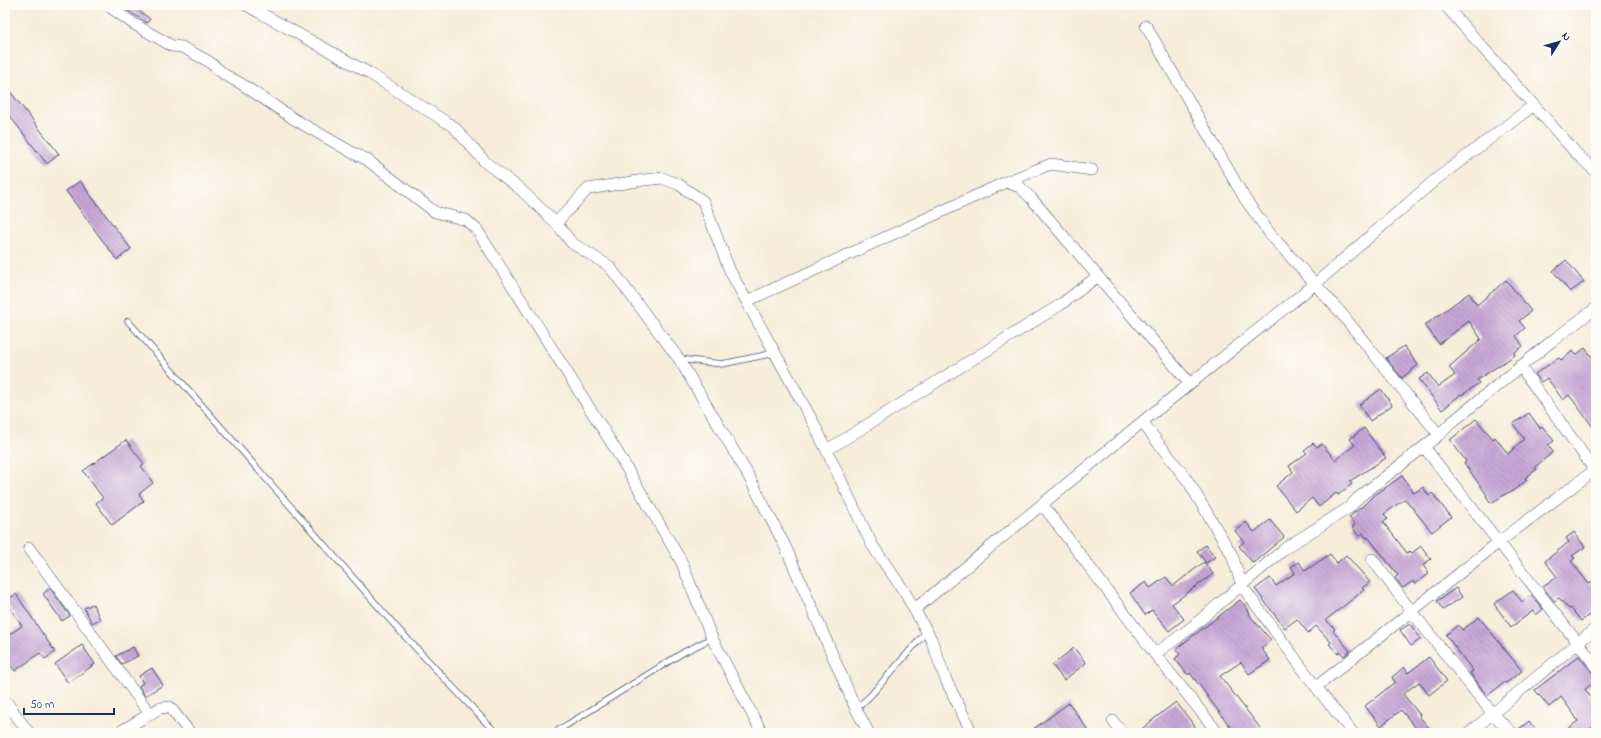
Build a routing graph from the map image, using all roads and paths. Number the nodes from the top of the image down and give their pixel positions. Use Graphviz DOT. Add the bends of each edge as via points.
graph roads {
  1 [pos="107,5"];
  2 [pos="246,5"];
  3 [pos="1445,5"];
  4 [pos="1146,26"];
  5 [pos="1534,105"];
  6 [pos="1092,170"];
  7 [pos="1596,172"];
  8 [pos="1006,182"];
  9 [pos="556,223"];
  10 [pos="1098,276"];
  11 [pos="1315,284"];
  12 [pos="747,301"];
  13 [pos="1596,308"];
  14 [pos="128,321"];
  15 [pos="775,352"];
  16 [pos="679,359"];
  17 [pos="1520,366"];
  18 [pos="1190,384"];
  19 [pos="1142,422"];
  20 [pos="1439,435"];
  21 [pos="1424,447"];
  22 [pos="827,450"];
  23 [pos="1595,470"];
  24 [pos="1042,504"];
  25 [pos="1499,542"];
  26 [pos="29,548"];
  27 [pos="1372,559"];
  28 [pos="1242,586"];
  29 [pos="915,609"];
  30 [pos="1412,612"];
  31 [pos="1596,628"];
  32 [pos="927,631"];
  33 [pos="712,638"];
  34 [pos="1578,642"];
  35 [pos="1155,654"];
  36 [pos="1596,666"];
  37 [pos="1316,687"];
  38 [pos="5,700"];
  39 [pos="856,709"];
  40 [pos="150,714"];
  41 [pos="1493,714"];
  42 [pos="1114,721"];
  43 [pos="29,733"];
  44 [pos="118,733"];
  45 [pos="190,733"];
  46 [pos="496,733"];
  47 [pos="554,733"];
  48 [pos="762,733"];
  49 [pos="868,733"];
  50 [pos="972,733"];
  51 [pos="1122,733"];
  52 [pos="1218,733"];
  53 [pos="1353,733"];
  54 [pos="1468,733"];
  55 [pos="1512,733"];
  1 -- 33 [label="street" via="172,46 182,47 208,61 225,76 294,119 366,159 435,212 466,220 477,230 616,450 681,561"];
  2 -- 9 [label="street" via="369,73 454,127 486,163 519,188"];
  3 -- 5 [label="street"];
  4 -- 11 [label="street" via="1245,199 1271,235"];
  5 -- 7 [label="street"];
  5 -- 11 [label="street" via="1435,180"];
  6 -- 8 [label="street" via="1051,164"];
  8 -- 10 [label="street" via="1020,187"];
  8 -- 12 [label="street"];
  9 -- 12 [label="street" via="588,189 662,178 678,184 703,201 730,271"];
  9 -- 16 [label="street" via="572,243 609,266"];
  10 -- 18 [label="street"];
  10 -- 22 [label="street" via="1060,305"];
  11 -- 18 [label="street"];
  11 -- 20 [label="street"];
  12 -- 15 [label="street"];
  13 -- 17 [label="street"];
  14 -- 46 [label="lane" via="399,630"];
  15 -- 16 [label="lane" via="722,364"];
  15 -- 22 [label="street"];
  16 -- 39 [label="street" via="766,508"];
  17 -- 20 [label="street"];
  17 -- 23 [label="street"];
  18 -- 19 [label="street"];
  19 -- 24 [label="street"];
  19 -- 28 [label="street" via="1188,481 1232,555"];
  20 -- 21 [label="street"];
  21 -- 25 [label="street"];
  21 -- 28 [label="street" via="1350,507 1287,547"];
  22 -- 29 [label="street" via="872,545"];
  23 -- 25 [label="street"];
  24 -- 29 [label="street"];
  24 -- 35 [label="street"];
  25 -- 30 [label="street"];
  25 -- 34 [label="street"];
  26 -- 40 [label="street"];
  27 -- 30 [label="street"];
  28 -- 35 [label="street"];
  28 -- 37 [label="street"];
  29 -- 32 [label="street"];
  30 -- 37 [label="street"];
  30 -- 41 [label="street"];
  31 -- 34 [label="street"];
  32 -- 39 [label="lane"];
  32 -- 50 [label="street" via="946,680"];
  33 -- 47 [label="lane" via="684,652"];
  33 -- 48 [label="street"];
  34 -- 36 [label="street"];
  34 -- 41 [label="street"];
  35 -- 52 [label="street"];
  37 -- 53 [label="street"];
  38 -- 43 [label="street"];
  39 -- 49 [label="street"];
  40 -- 44 [label="street"];
  40 -- 45 [label="street" via="160,708 170,707"];
  41 -- 54 [label="street"];
  41 -- 55 [label="street"];
  42 -- 51 [label="street"];
}
